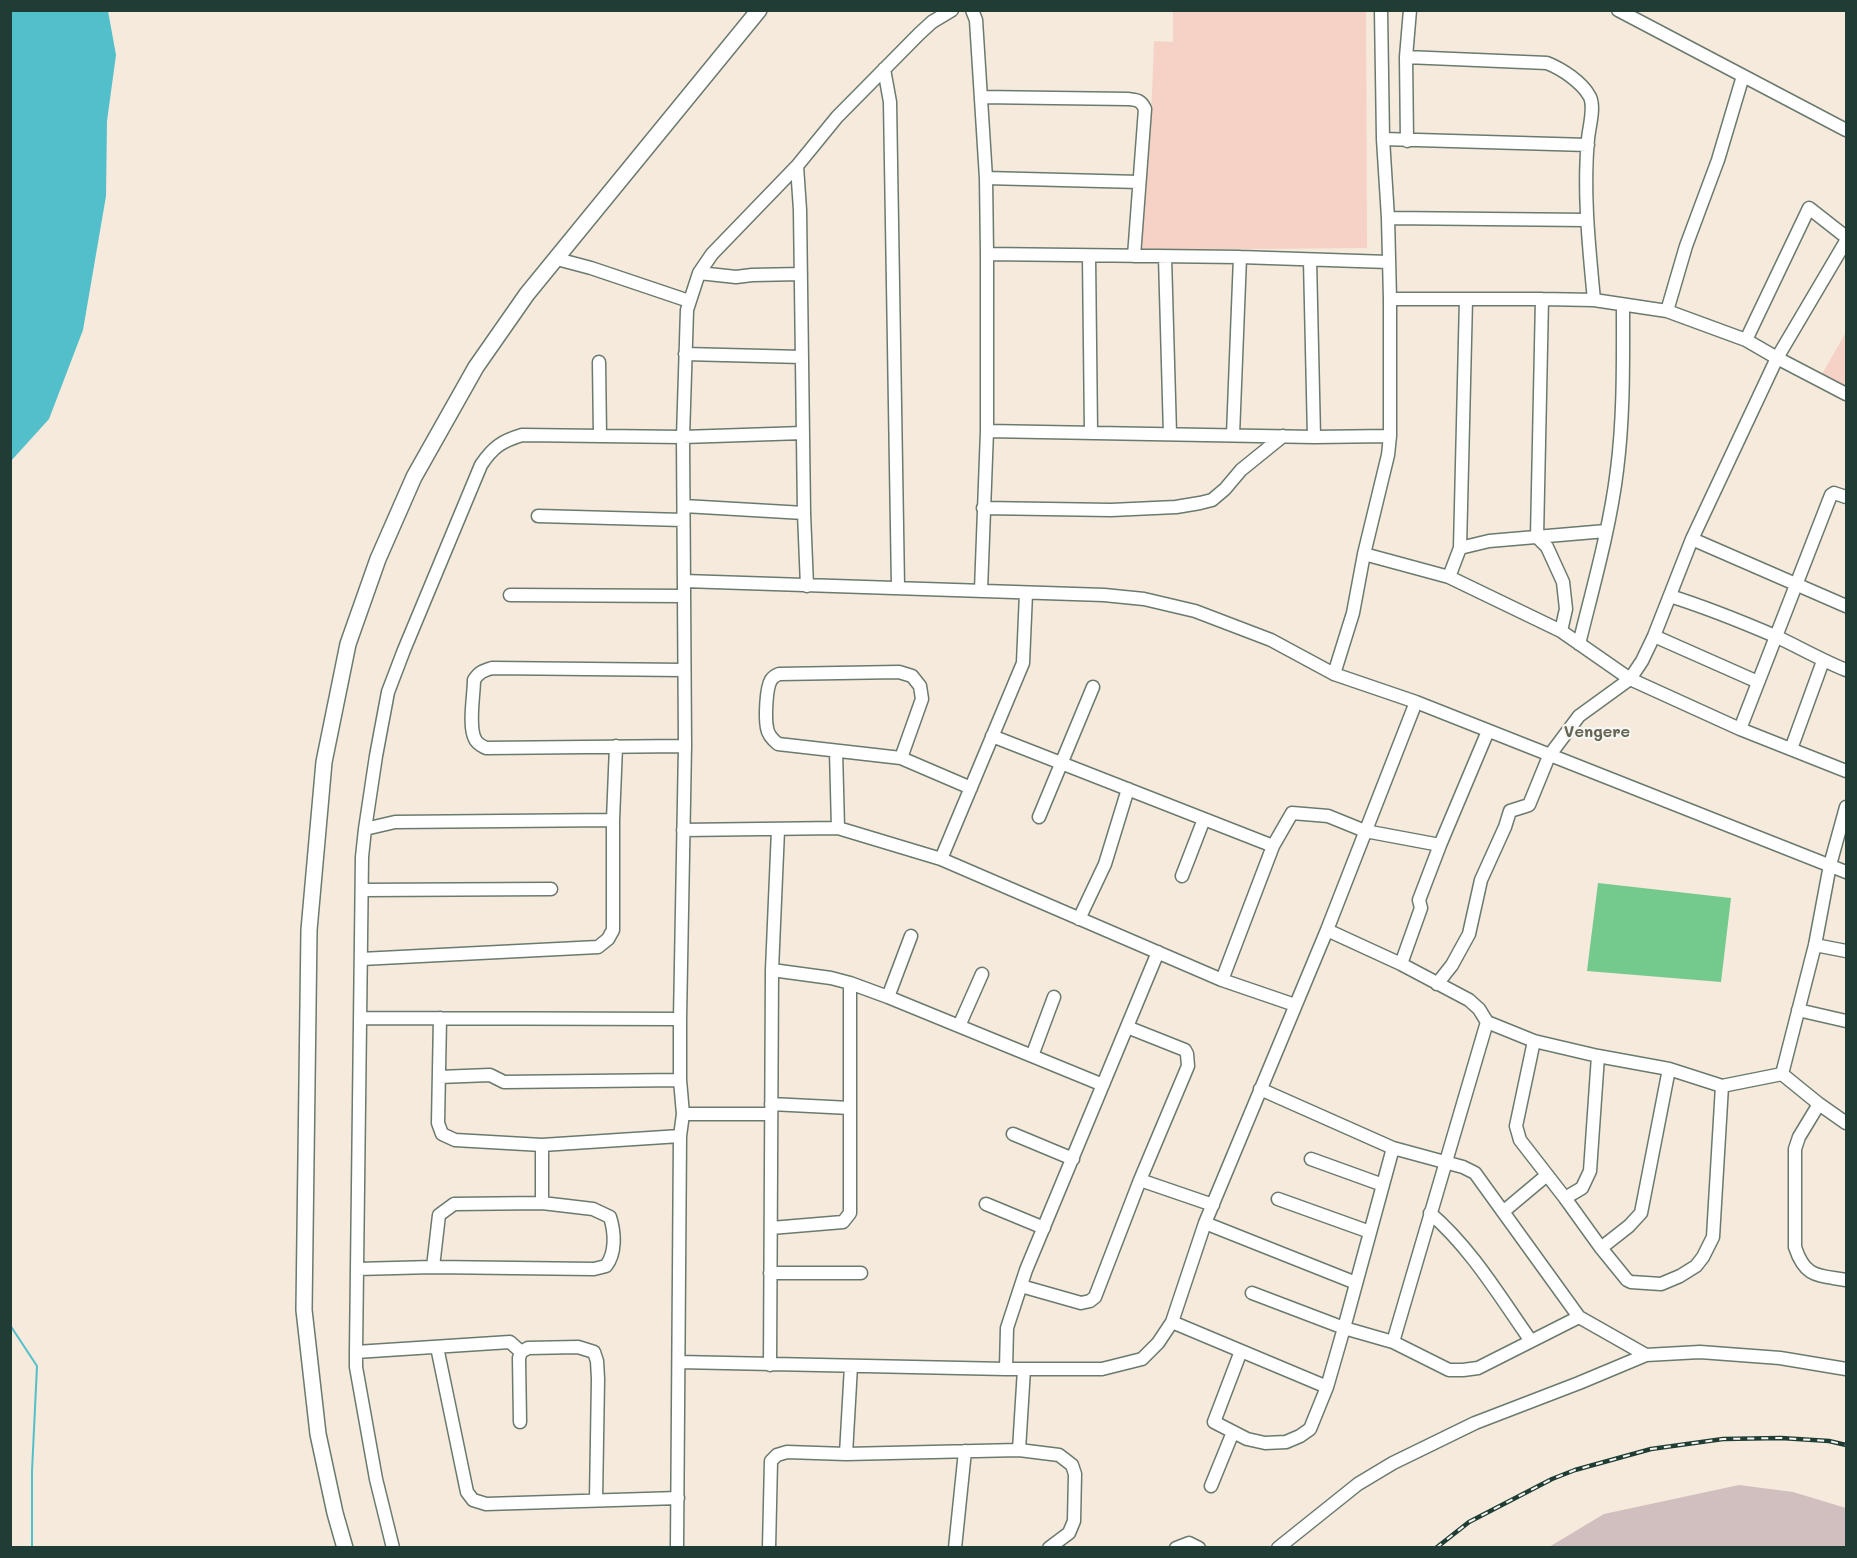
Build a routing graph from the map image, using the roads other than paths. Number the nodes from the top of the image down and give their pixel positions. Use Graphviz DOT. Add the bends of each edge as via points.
graph roads {
  1 [pos="759,10"];
  2 [pos="952,10"];
  3 [pos="972,10"];
  4 [pos="1381,10"];
  5 [pos="1410,10"];
  6 [pos="1618,10"];
  7 [pos="1406,57"];
  8 [pos="884,69"];
  9 [pos="1743,76"];
  10 [pos="981,97"];
  11 [pos="1846,130"];
  12 [pos="1383,139"];
  13 [pos="1407,141"];
  14 [pos="1588,145"];
  15 [pos="797,166"];
  16 [pos="986,178"];
  17 [pos="1139,182"];
  18 [pos="1388,218"];
  19 [pos="1587,220"];
  20 [pos="1846,239"];
  21 [pos="987,254"];
  22 [pos="1089,256"];
  23 [pos="1134,256"];
  24 [pos="1165,257"];
  25 [pos="1240,257"];
  26 [pos="557,259"];
  27 [pos="1310,260"];
  28 [pos="1388,262"];
  29 [pos="699,273"];
  30 [pos="801,274"];
  31 [pos="1542,298"];
  32 [pos="1390,299"];
  33 [pos="1466,299"];
  34 [pos="1594,300"];
  35 [pos="689,301"];
  36 [pos="1623,305"];
  37 [pos="1667,310"];
  38 [pos="1746,340"];
  39 [pos="685,354"];
  40 [pos="802,357"];
  41 [pos="1777,358"];
  42 [pos="599,362"];
  43 [pos="1846,394"];
  44 [pos="987,431"];
  45 [pos="1091,432"];
  46 [pos="803,433"];
  47 [pos="1170,434"];
  48 [pos="1233,435"];
  49 [pos="600,436"];
  50 [pos="1283,436"];
  51 [pos="1390,436"];
  52 [pos="683,437"];
  53 [pos="1314,437"];
  54 [pos="1846,497"];
  55 [pos="684,506"];
  56 [pos="983,508"];
  57 [pos="804,513"];
  58 [pos="538,516"];
  59 [pos="683,520"];
  60 [pos="1606,531"];
  61 [pos="1537,537"];
  62 [pos="1692,540"];
  63 [pos="1460,548"];
  64 [pos="1364,554"];
  65 [pos="1449,578"];
  66 [pos="684,581"];
  67 [pos="1797,585"];
  68 [pos="807,586"];
  69 [pos="898,587"];
  70 [pos="981,590"];
  71 [pos="1026,593"];
  72 [pos="510,595"];
  73 [pos="684,596"];
  74 [pos="1670,596"];
  75 [pos="1846,605"];
  76 [pos="1561,631"];
  77 [pos="1654,636"];
  78 [pos="1776,637"];
  79 [pos="1579,644"];
  80 [pos="1823,661"];
  81 [pos="1846,669"];
  82 [pos="684,670"];
  83 [pos="1334,674"];
  84 [pos="1630,679"];
  85 [pos="1758,682"];
  86 [pos="1093,687"];
  87 [pos="1416,702"];
  88 [pos="1740,729"];
  89 [pos="1488,731"];
  90 [pos="992,736"];
  91 [pos="616,746"];
  92 [pos="685,746"];
  93 [pos="1791,749"];
  94 [pos="836,751"];
  95 [pos="1549,756"];
  96 [pos="901,758"];
  97 [pos="1062,763"];
  98 [pos="1846,771"];
  99 [pos="971,788"];
  100 [pos="1128,789"];
  101 [pos="1846,807"];
  102 [pos="1039,817"];
  103 [pos="1204,819"];
  104 [pos="613,820"];
  105 [pos="838,828"];
  106 [pos="365,830"];
  107 [pos="683,830"];
  108 [pos="778,830"];
  109 [pos="1365,831"];
  110 [pos="1440,845"];
  111 [pos="1273,846"];
  112 [pos="941,859"];
  113 [pos="1830,865"];
  114 [pos="1846,872"];
  115 [pos="1182,876"];
  116 [pos="362,890"];
  117 [pos="551,890"];
  118 [pos="1079,919"];
  119 [pos="1327,930"];
  120 [pos="911,936"];
  121 [pos="1815,945"];
  122 [pos="1846,951"];
  123 [pos="1158,952"];
  124 [pos="361,959"];
  125 [pos="1401,964"];
  126 [pos="772,970"];
  127 [pos="982,974"];
  128 [pos="1222,980"];
  129 [pos="850,983"];
  130 [pos="1437,984"];
  131 [pos="888,997"];
  132 [pos="1054,997"];
  133 [pos="1295,1005"];
  134 [pos="1798,1010"];
  135 [pos="360,1018"];
  136 [pos="440,1018"];
  137 [pos="680,1019"];
  138 [pos="1846,1021"];
  139 [pos="1487,1022"];
  140 [pos="959,1026"];
  141 [pos="1127,1027"];
  142 [pos="1534,1041"];
  143 [pos="1032,1056"];
  144 [pos="1598,1056"];
  145 [pos="1670,1069"];
  146 [pos="1782,1074"];
  147 [pos="439,1077"];
  148 [pos="680,1080"];
  149 [pos="1103,1085"];
  150 [pos="1722,1086"];
  151 [pos="1260,1089"];
  152 [pos="1819,1104"];
  153 [pos="850,1108"];
  154 [pos="771,1109"];
  155 [pos="683,1114"];
  156 [pos="1846,1123"];
  157 [pos="1013,1134"];
  158 [pos="680,1136"];
  159 [pos="542,1145"];
  160 [pos="1393,1148"];
  161 [pos="1073,1159"];
  162 [pos="1311,1159"];
  163 [pos="1445,1162"];
  164 [pos="1547,1175"];
  165 [pos="1140,1180"];
  166 [pos="1383,1185"];
  167 [pos="1565,1198"];
  168 [pos="1278,1199"];
  169 [pos="543,1203"];
  170 [pos="987,1204"];
  171 [pos="1213,1205"];
  172 [pos="1504,1211"];
  173 [pos="1430,1213"];
  174 [pos="1205,1223"];
  175 [pos="771,1228"];
  176 [pos="1044,1228"];
  177 [pos="1370,1232"];
  178 [pos="1601,1248"];
  179 [pos="434,1267"];
  180 [pos="357,1269"];
  181 [pos="770,1273"];
  182 [pos="861,1273"];
  183 [pos="1846,1280"];
  184 [pos="1356,1283"];
  185 [pos="1021,1286"];
  186 [pos="1252,1293"];
  187 [pos="1579,1317"];
  188 [pos="1172,1322"];
  189 [pos="1344,1328"];
  190 [pos="1531,1341"];
  191 [pos="1393,1342"];
  192 [pos="437,1347"];
  193 [pos="1241,1351"];
  194 [pos="356,1352"];
  195 [pos="521,1352"];
  196 [pos="1647,1355"];
  197 [pos="680,1362"];
  198 [pos="770,1365"];
  199 [pos="851,1366"];
  200 [pos="1006,1369"];
  201 [pos="1024,1369"];
  202 [pos="1846,1369"];
  203 [pos="1327,1387"];
  204 [pos="520,1422"];
  205 [pos="1233,1432"];
  206 [pos="1019,1450"];
  207 [pos="964,1451"];
  208 [pos="846,1454"];
  209 [pos="1211,1486"];
  210 [pos="678,1498"];
  211 [pos="596,1500"];
  212 [pos="345,1548"];
  213 [pos="393,1548"];
  214 [pos="677,1548"];
  215 [pos="769,1548"];
  216 [pos="955,1548"];
  217 [pos="1049,1548"];
  218 [pos="1176,1548"];
  219 [pos="1199,1548"];
  220 [pos="1278,1548"];
  1 -- 26 [label="main road"];
  2 -- 8 [label="street" via="925,28"];
  3 -- 10 [label="street"];
  4 -- 12 [label="street"];
  5 -- 7 [label="street"];
  6 -- 9 [label="street"];
  7 -- 13 [label="street"];
  7 -- 14 [label="street" via="1547,63 1560,69 1581,87 1592,104"];
  8 -- 15 [label="street"];
  8 -- 69 [label="street" via="890,102"];
  9 -- 11 [label="street"];
  9 -- 37 [label="street"];
  10 -- 16 [label="street"];
  10 -- 17 [label="street" via="1139,100 1145,109"];
  12 -- 13 [label="street"];
  12 -- 18 [label="street"];
  13 -- 14 [label="street"];
  14 -- 19 [label="street"];
  15 -- 29 [label="street" via="712,254"];
  15 -- 30 [label="street"];
  16 -- 17 [label="street"];
  16 -- 21 [label="street"];
  17 -- 23 [label="street"];
  18 -- 19 [label="street"];
  18 -- 28 [label="street"];
  19 -- 34 [label="street"];
  20 -- 38 [label="street" via="1809,208"];
  20 -- 41 [label="street"];
  21 -- 22 [label="street"];
  21 -- 44 [label="street"];
  22 -- 23 [label="street"];
  22 -- 45 [label="street"];
  23 -- 24 [label="street"];
  24 -- 25 [label="street"];
  24 -- 47 [label="street"];
  25 -- 27 [label="street"];
  25 -- 48 [label="street"];
  26 -- 35 [label="street"];
  26 -- 212 [label="main road" via="527,294 476,368 414,477 378,559 348,644 324,762 309,930 304,1310 318,1434"];
  27 -- 28 [label="street"];
  27 -- 53 [label="street"];
  28 -- 32 [label="street"];
  29 -- 30 [label="street" via="736,277"];
  29 -- 35 [label="street"];
  30 -- 40 [label="street"];
  31 -- 33 [label="street"];
  31 -- 34 [label="street"];
  31 -- 61 [label="street"];
  32 -- 33 [label="street"];
  32 -- 51 [label="street"];
  33 -- 63 [label="street"];
  34 -- 36 [label="street"];
  35 -- 39 [label="street"];
  36 -- 37 [label="street"];
  36 -- 60 [label="street" via="1620,436"];
  37 -- 38 [label="street"];
  38 -- 41 [label="street"];
  39 -- 40 [label="street"];
  39 -- 52 [label="street"];
  40 -- 46 [label="street"];
  41 -- 43 [label="street"];
  41 -- 62 [label="street"];
  42 -- 49 [label="street"];
  44 -- 45 [label="street"];
  44 -- 56 [label="street"];
  45 -- 47 [label="street"];
  46 -- 52 [label="street"];
  46 -- 57 [label="street"];
  47 -- 48 [label="street"];
  48 -- 50 [label="street"];
  49 -- 52 [label="street"];
  49 -- 106 [label="street" via="522,435 503,441 481,465 388,692"];
  50 -- 53 [label="street"];
  50 -- 56 [label="street" via="1240,470 1212,500 1200,503 1111,510"];
  51 -- 53 [label="street"];
  51 -- 64 [label="street"];
  52 -- 55 [label="street"];
  54 -- 67 [label="street" via="1831,495"];
  55 -- 57 [label="street"];
  55 -- 59 [label="street"];
  56 -- 70 [label="street"];
  57 -- 68 [label="street"];
  58 -- 59 [label="street"];
  59 -- 66 [label="street"];
  60 -- 61 [label="street"];
  60 -- 79 [label="street"];
  61 -- 63 [label="street"];
  61 -- 76 [label="street" via="1547,547 1563,582 1566,609"];
  62 -- 67 [label="street"];
  62 -- 74 [label="street"];
  63 -- 65 [label="street"];
  64 -- 65 [label="street"];
  64 -- 83 [label="street" via="1353,613"];
  65 -- 76 [label="street"];
  66 -- 68 [label="street"];
  66 -- 73 [label="street"];
  67 -- 75 [label="street"];
  67 -- 78 [label="street"];
  68 -- 69 [label="street"];
  69 -- 70 [label="street"];
  70 -- 71 [label="street"];
  71 -- 83 [label="street" via="1144,599 1195,611 1271,640"];
  71 -- 90 [label="street" via="1023,663"];
  72 -- 73 [label="street"];
  73 -- 82 [label="street"];
  74 -- 77 [label="street"];
  74 -- 78 [label="street"];
  76 -- 79 [label="street"];
  77 -- 84 [label="street"];
  77 -- 85 [label="street"];
  78 -- 80 [label="street"];
  78 -- 85 [label="street"];
  79 -- 84 [label="street"];
  80 -- 81 [label="street"];
  80 -- 93 [label="street"];
  82 -- 91 [label="street" via="492,668 474,680 472,728 478,744 486,748"];
  82 -- 92 [label="street"];
  83 -- 87 [label="street"];
  84 -- 88 [label="street"];
  84 -- 95 [label="street" via="1579,716"];
  85 -- 88 [label="street"];
  86 -- 97 [label="street"];
  87 -- 89 [label="street"];
  87 -- 109 [label="street"];
  88 -- 93 [label="street"];
  89 -- 95 [label="street"];
  89 -- 110 [label="street"];
  90 -- 97 [label="street"];
  90 -- 99 [label="street"];
  91 -- 92 [label="street"];
  91 -- 104 [label="street"];
  92 -- 107 [label="street"];
  93 -- 98 [label="street"];
  94 -- 96 [label="street"];
  94 -- 96 [label="street" via="778,744 771,739 766,715 772,678 779,674 899,672 912,676 920,686 922,699"];
  94 -- 105 [label="street"];
  95 -- 113 [label="street"];
  95 -- 130 [label="street" via="1529,805 1510,811 1480,880 1469,934"];
  96 -- 99 [label="street"];
  97 -- 100 [label="street"];
  97 -- 102 [label="street"];
  99 -- 112 [label="street"];
  100 -- 103 [label="street"];
  100 -- 118 [label="street" via="1105,864"];
  101 -- 113 [label="street"];
  103 -- 111 [label="street"];
  103 -- 115 [label="street"];
  104 -- 106 [label="street" via="395,822"];
  104 -- 124 [label="street" via="613,930 598,947"];
  105 -- 108 [label="street"];
  105 -- 112 [label="street"];
  106 -- 116 [label="street"];
  107 -- 108 [label="street"];
  107 -- 137 [label="street"];
  108 -- 126 [label="street"];
  109 -- 110 [label="street"];
  109 -- 111 [label="street" via="1329,816 1292,813"];
  109 -- 119 [label="street"];
  110 -- 125 [label="street"];
  111 -- 128 [label="street"];
  112 -- 118 [label="street"];
  113 -- 114 [label="street"];
  113 -- 121 [label="street"];
  116 -- 117 [label="street"];
  116 -- 124 [label="street"];
  118 -- 123 [label="street"];
  119 -- 125 [label="street"];
  119 -- 133 [label="street"];
  120 -- 131 [label="street"];
  121 -- 122 [label="street"];
  121 -- 134 [label="street"];
  123 -- 128 [label="street"];
  123 -- 141 [label="street"];
  124 -- 135 [label="street"];
  125 -- 130 [label="street"];
  126 -- 129 [label="street"];
  126 -- 154 [label="street"];
  127 -- 140 [label="street"];
  128 -- 133 [label="street"];
  129 -- 131 [label="street"];
  129 -- 153 [label="street"];
  130 -- 139 [label="street" via="1469,1000"];
  131 -- 140 [label="street"];
  132 -- 143 [label="street"];
  133 -- 151 [label="street"];
  134 -- 138 [label="street"];
  134 -- 146 [label="street"];
  135 -- 136 [label="street"];
  135 -- 180 [label="street"];
  136 -- 137 [label="street"];
  136 -- 147 [label="street"];
  137 -- 148 [label="street"];
  139 -- 142 [label="street"];
  139 -- 163 [label="street"];
  140 -- 143 [label="street"];
  141 -- 149 [label="street"];
  141 -- 165 [label="street" via="1185,1050 1188,1059"];
  142 -- 144 [label="street"];
  142 -- 164 [label="street" via="1516,1126 1520,1140"];
  143 -- 149 [label="street"];
  144 -- 145 [label="street"];
  144 -- 167 [label="street" via="1590,1172 1582,1188"];
  145 -- 150 [label="street"];
  145 -- 178 [label="street" via="1641,1213"];
  146 -- 150 [label="street"];
  146 -- 152 [label="street"];
  147 -- 148 [label="street" via="490,1075 504,1082"];
  147 -- 159 [label="street" via="438,1123 442,1134 455,1140"];
  148 -- 155 [label="street"];
  149 -- 161 [label="street"];
  150 -- 178 [label="street" via="1713,1237 1703,1257 1680,1276 1661,1284 1640,1284 1627,1280"];
  151 -- 160 [label="street"];
  151 -- 171 [label="street"];
  152 -- 156 [label="street"];
  152 -- 183 [label="street" via="1795,1149 1795,1247 1800,1261 1812,1274"];
  153 -- 154 [label="street"];
  153 -- 175 [label="street" via="847,1217 843,1222"];
  154 -- 155 [label="street"];
  154 -- 175 [label="street"];
  155 -- 158 [label="street"];
  157 -- 161 [label="street"];
  158 -- 159 [label="street"];
  158 -- 197 [label="street"];
  159 -- 169 [label="street"];
  160 -- 163 [label="street"];
  160 -- 166 [label="street"];
  161 -- 176 [label="street"];
  162 -- 166 [label="street"];
  163 -- 172 [label="street" via="1474,1173"];
  163 -- 173 [label="street"];
  164 -- 167 [label="street"];
  164 -- 172 [label="street"];
  165 -- 171 [label="street"];
  165 -- 185 [label="street" via="1095,1297 1081,1303"];
  166 -- 177 [label="street"];
  167 -- 178 [label="street"];
  168 -- 177 [label="street"];
  169 -- 179 [label="street" via="454,1204 447,1208 439,1215"];
  169 -- 179 [label="street" via="593,1209 610,1217 614,1229 612,1258 606,1266"];
  170 -- 176 [label="street"];
  171 -- 174 [label="street"];
  172 -- 187 [label="street"];
  173 -- 190 [label="street" via="1466,1249"];
  173 -- 191 [label="street"];
  174 -- 184 [label="street"];
  174 -- 188 [label="street"];
  175 -- 181 [label="street"];
  176 -- 185 [label="street"];
  177 -- 184 [label="street"];
  179 -- 180 [label="street"];
  180 -- 194 [label="street"];
  181 -- 182 [label="street"];
  181 -- 198 [label="street"];
  184 -- 189 [label="street"];
  185 -- 200 [label="street" via="1007,1328"];
  186 -- 189 [label="street"];
  187 -- 190 [label="street"];
  187 -- 196 [label="street"];
  188 -- 193 [label="street"];
  188 -- 201 [label="street" via="1142,1359 1102,1369"];
  189 -- 191 [label="street"];
  189 -- 203 [label="street"];
  190 -- 191 [label="street" via="1478,1368 1463,1370 1449,1370"];
  192 -- 194 [label="street"];
  192 -- 195 [label="street" via="510,1342"];
  192 -- 211 [label="street" via="466,1491 473,1500 486,1504"];
  193 -- 203 [label="street"];
  193 -- 205 [label="street" via="1214,1422"];
  194 -- 213 [label="street" via="376,1479"];
  195 -- 204 [label="street"];
  195 -- 211 [label="street" via="528,1348 578,1347 594,1352 598,1379"];
  196 -- 202 [label="street" via="1700,1352 1780,1358"];
  196 -- 220 [label="street" via="1476,1423 1393,1463 1358,1484"];
  197 -- 198 [label="street"];
  197 -- 210 [label="street"];
  198 -- 199 [label="street"];
  199 -- 200 [label="street"];
  199 -- 208 [label="street"];
  200 -- 201 [label="street"];
  201 -- 206 [label="street"];
  203 -- 205 [label="street" via="1310,1429 1300,1437 1265,1443"];
  205 -- 209 [label="street"];
  206 -- 207 [label="street"];
  206 -- 217 [label="street" via="1059,1455 1072,1465 1075,1474 1074,1521 1069,1533"];
  207 -- 208 [label="street"];
  207 -- 216 [label="street"];
  208 -- 215 [label="street" via="787,1452 771,1461"];
  210 -- 211 [label="street"];
  210 -- 214 [label="street"];
  218 -- 219 [label="street" via="1189,1543"];
}
